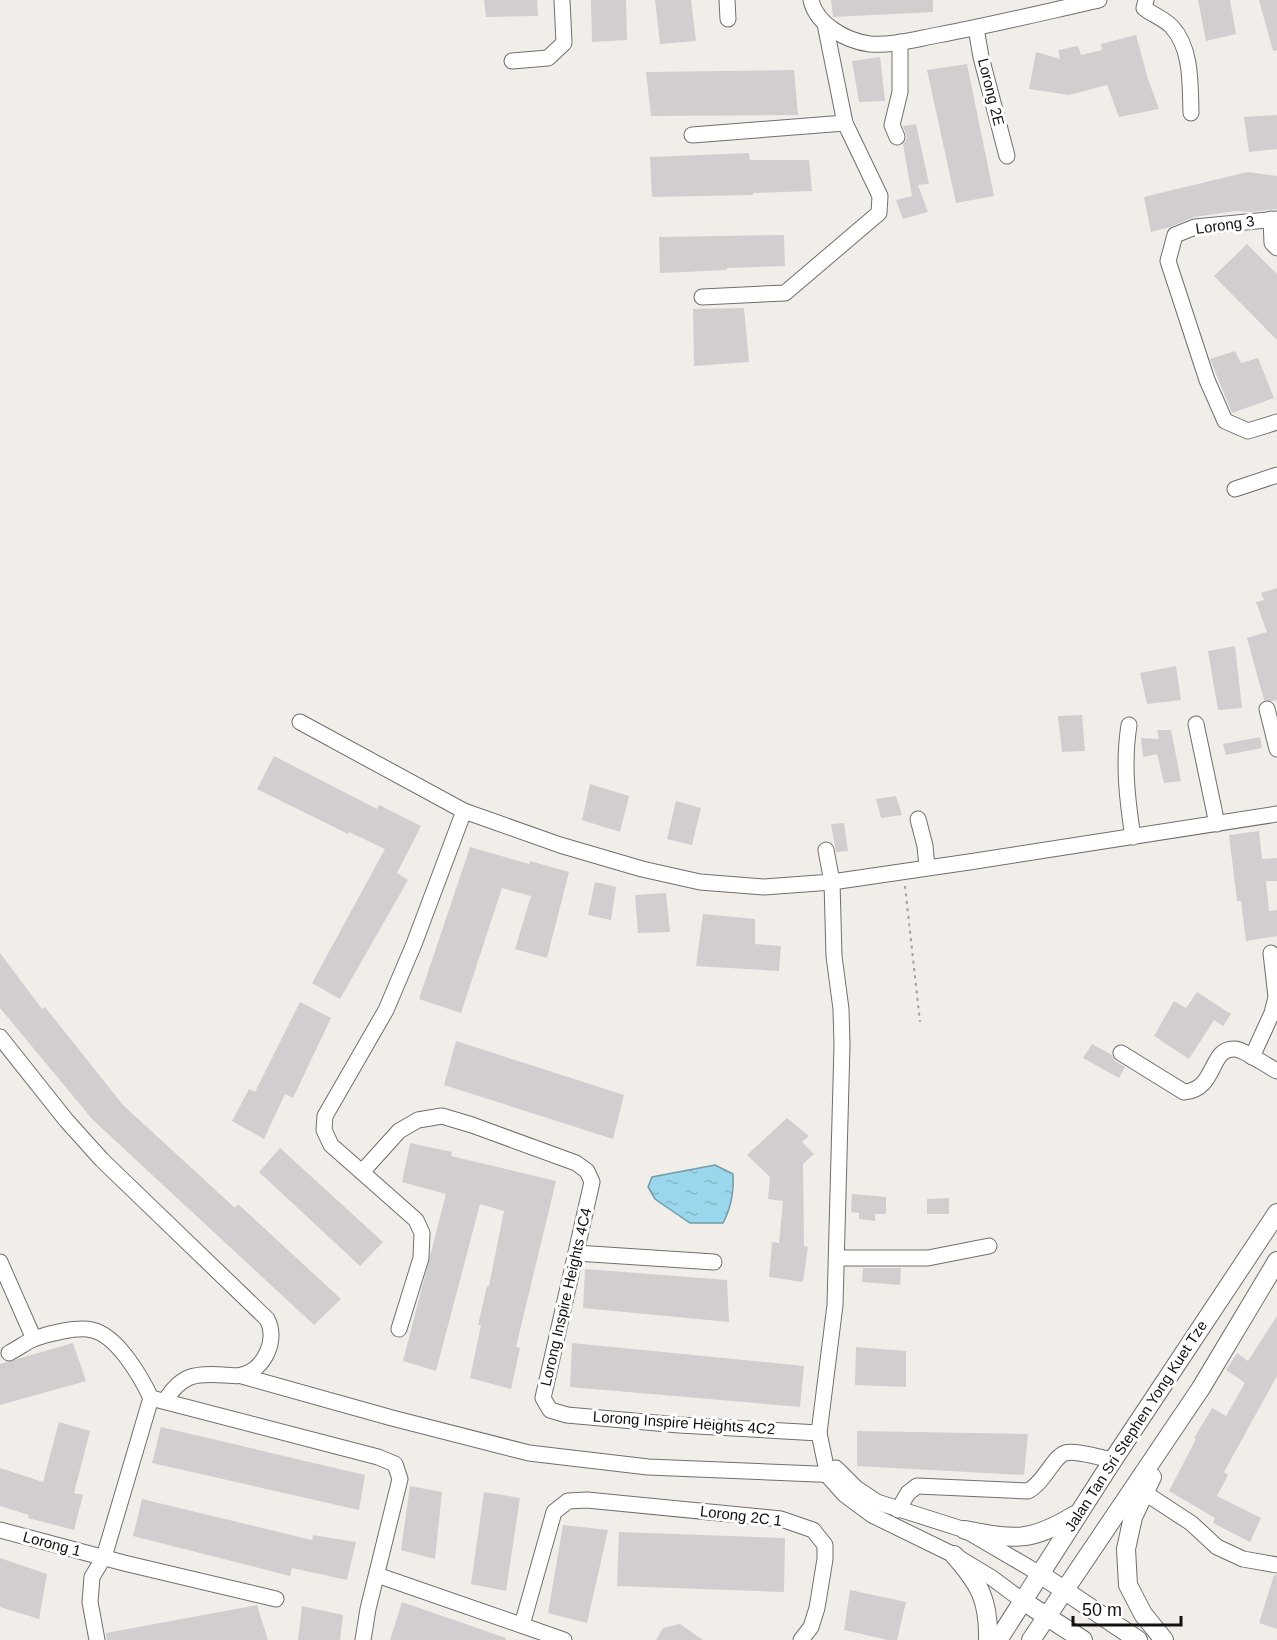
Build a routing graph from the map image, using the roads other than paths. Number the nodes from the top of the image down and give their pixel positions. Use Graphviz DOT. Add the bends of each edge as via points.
graph roads {
  1 [pos="562,0"];
  2 [pos="727,0"];
  3 [pos="811,0"];
  4 [pos="1099,0"];
  5 [pos="1146,0"];
  6 [pos="728,19"];
  7 [pos="825,24"];
  8 [pos="976,28"];
  9 [pos="900,42"];
  10 [pos="512,61"];
  11 [pos="1191,113"];
  12 [pos="845,123"];
  13 [pos="692,135"];
  14 [pos="897,137"];
  15 [pos="1007,156"];
  16 [pos="1274,219"];
  17 [pos="1277,248"];
  18 [pos="702,297"];
  19 [pos="1277,422"];
  20 [pos="1277,475"];
  21 [pos="1235,489"];
  22 [pos="1267,709"];
  23 [pos="300,722"];
  24 [pos="1196,724"];
  25 [pos="1129,725"];
  26 [pos="1277,749"];
  27 [pos="464,811"];
  28 [pos="1277,814"];
  29 [pos="918,819"];
  30 [pos="1217,824"];
  31 [pos="1133,837"];
  32 [pos="826,850"];
  33 [pos="927,867"];
  34 [pos="832,882"];
  35 [pos="1271,953"];
  36 [pos="0,1037"];
  37 [pos="1121,1053"];
  38 [pos="1252,1057"];
  39 [pos="1277,1071"];
  40 [pos="362,1172"];
  41 [pos="1277,1213"];
  42 [pos="989,1246"];
  43 [pos="576,1253"];
  44 [pos="837,1258"];
  45 [pos="1277,1261"];
  46 [pos="0,1262"];
  47 [pos="714,1262"];
  48 [pos="399,1329"];
  49 [pos="34,1339"];
  50 [pos="9,1353"];
  51 [pos="242,1376"];
  52 [pos="158,1400"];
  53 [pos="550,1410"];
  54 [pos="819,1433"];
  55 [pos="1167,1439"];
  56 [pos="1113,1460"];
  57 [pos="835,1476"];
  58 [pos="1145,1493"];
  59 [pos="898,1510"];
  60 [pos="1079,1512"];
  61 [pos="0,1530"];
  62 [pos="965,1530"];
  63 [pos="954,1555"];
  64 [pos="104,1557"];
  65 [pos="1277,1565"];
  66 [pos="1040,1574"];
  67 [pos="377,1575"];
  68 [pos="1064,1590"];
  69 [pos="276,1599"];
  70 [pos="1023,1601"];
  71 [pos="1047,1616"];
  72 [pos="522,1625"];
  73 [pos="97,1640"];
  74 [pos="363,1640"];
  75 [pos="564,1640"];
  76 [pos="801,1640"];
  77 [pos="988,1640"];
  78 [pos="998,1640"];
  79 [pos="1031,1640"];
  80 [pos="1083,1640"];
  81 [pos="1138,1640"];
  82 [pos="1164,1640"];
  1 -- 10 [label="street" via="564,43 548,58"];
  2 -- 6 [label="street"];
  3 -- 7 [label="street"];
  4 -- 8 [label="street"];
  5 -- 11 [label="street" via="1144,8 1170,25 1180,39 1190,76"];
  7 -- 9 [label="street" via="869,44"];
  7 -- 12 [label="street"];
  8 -- 9 [label="street"];
  8 -- 15 [label="street, Lorong 2E"];
  9 -- 14 [label="street" via="900,92 892,125"];
  12 -- 13 [label="street"];
  12 -- 18 [label="street" via="880,196 879,213 785,293"];
  16 -- 17 [label="street" via="1272,243"];
  16 -- 19 [label="street, Lorong 3" via="1195,227 1175,235 1168,261 1207,380 1225,421 1248,431"];
  20 -- 21 [label="street"];
  22 -- 26 [label="street"];
  23 -- 27 [label="street"];
  24 -- 30 [label="street"];
  25 -- 31 [label="street" via="1126,781"];
  27 -- 34 [label="street" via="560,845 700,882 764,886"];
  27 -- 40 [label="street" via="386,1010 325,1116 324,1131 331,1145"];
  28 -- 30 [label="street"];
  29 -- 33 [label="street"];
  30 -- 31 [label="street"];
  31 -- 33 [label="street"];
  32 -- 34 [label="street"];
  33 -- 34 [label="street"];
  34 -- 44 [label="street" via="842,1045"];
  35 -- 38 [label="street" via="1276,997"];
  36 -- 51 [label="street" via="102,1160 267,1319 272,1329 269,1347 261,1364"];
  37 -- 38 [label="street" via="1184,1092 1202,1086 1220,1055 1228,1050 1237,1049"];
  38 -- 39 [label="street"];
  40 -- 43 [label="street, Lorong Inspire Heights 4C4" via="399,1131 418,1120 442,1116 576,1163 587,1171 592,1182"];
  40 -- 48 [label="street" via="416,1220 422,1233 421,1258"];
  41 -- 56 [label="main road, Jalan Tan Sri Stephen Yong Kuet Tze"];
  42 -- 44 [label="street" via="928,1258"];
  43 -- 47 [label="street"];
  43 -- 53 [label="street, Lorong Inspire Heights 4C4" via="543,1398"];
  44 -- 54 [label="street" via="836,1305"];
  45 -- 55 [label="main road, Jalan Tan Sri Stephen Yong Kuet Tze"];
  46 -- 49 [label="street"];
  49 -- 50 [label="street"];
  49 -- 52 [label="street" via="66,1330 92,1329 108,1337"];
  51 -- 52 [label="street" via="188,1377"];
  51 -- 57 [label="street" via="530,1453 648,1467"];
  52 -- 64 [label="street"];
  52 -- 67 [label="street" via="378,1456 395,1464 400,1479"];
  53 -- 54 [label="street, Lorong Inspire Heights 4C2" via="567,1415 679,1425"];
  54 -- 57 [label="street"];
  55 -- 58 [label="main road"];
  55 -- 68 [label="main road, Jalan Tan Sri Stephen Yong Kuet Tze"];
  56 -- 59 [label="street" via="1065,1453 1037,1487 1028,1491 917,1486"];
  56 -- 60 [label="main road, Jalan Tan Sri Stephen Yong Kuet Tze"];
  57 -- 59 [label="street"];
  57 -- 63 [label="street" via="845,1495 872,1515"];
  58 -- 65 [label="street" via="1191,1522 1217,1547 1242,1560"];
  58 -- 82 [label="main road" via="1133,1517 1126,1549 1128,1585 1143,1614"];
  59 -- 62 [label="street"];
  60 -- 62 [label="main road" via="1037,1534 1013,1538"];
  60 -- 66 [label="main road, Jalan Tan Sri Stephen Yong Kuet Tze"];
  61 -- 64 [label="street, Lorong 1"];
  62 -- 66 [label="street"];
  63 -- 70 [label="street"];
  63 -- 77 [label="main road" via="973,1576 984,1598"];
  64 -- 69 [label="street, Lorong 1"];
  64 -- 73 [label="street" via="91,1586"];
  66 -- 68 [label="main road"];
  66 -- 70 [label="main road, Jalan Tan Sri Stephen Yong Kuet Tze"];
  67 -- 72 [label="street"];
  67 -- 74 [label="street"];
  68 -- 71 [label="main road, Jalan Tan Sri Stephen Yong Kuet Tze"];
  68 -- 81 [label="main road"];
  70 -- 71 [label="main road"];
  70 -- 78 [label="main road, Jalan Tan Sri Stephen Yong Kuet Tze"];
  71 -- 79 [label="main road, Jalan Tan Sri Stephen Yong Kuet Tze"];
  71 -- 80 [label="main road"];
  72 -- 75 [label="street"];
  72 -- 76 [label="street, Lorong 2C 1" via="554,1512 568,1501 587,1500 781,1519 813,1530 825,1545 825,1559 817,1608 811,1627"];
}
